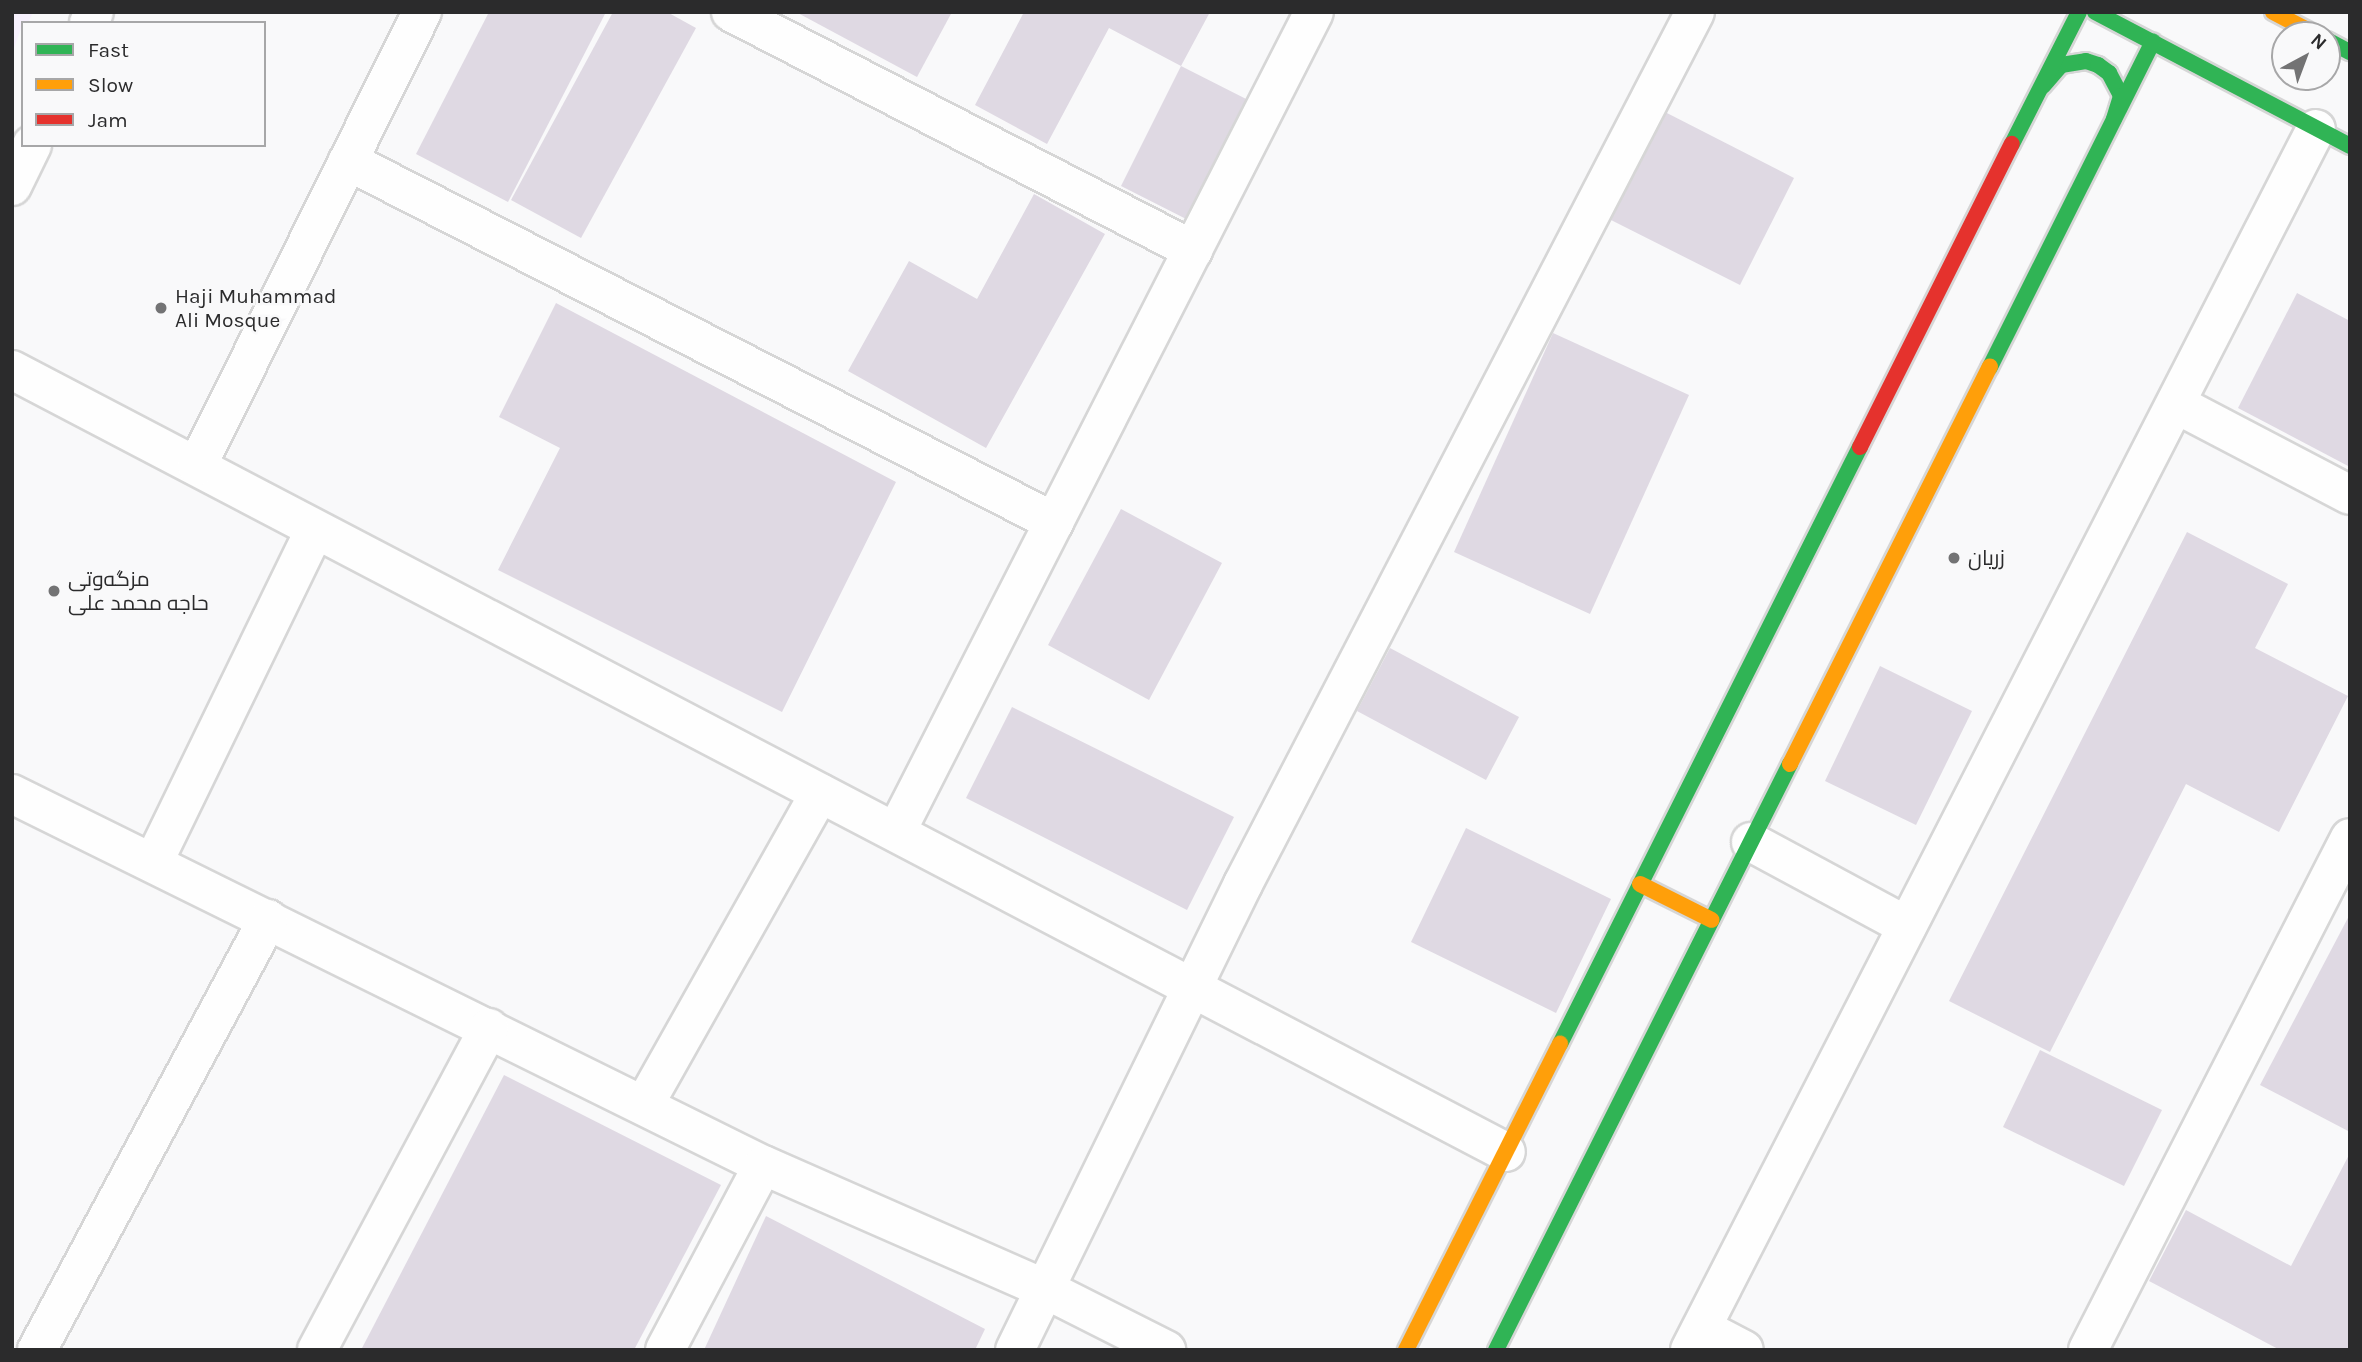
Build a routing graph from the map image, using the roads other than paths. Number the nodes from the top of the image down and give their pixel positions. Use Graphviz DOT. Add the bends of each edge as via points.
graph roads {
  1 [pos="422,12"];
  2 [pos="731,12"];
  3 [pos="1314,12"];
  4 [pos="1695,12"];
  5 [pos="2079,12"];
  6 [pos="2095,12"];
  7 [pos="2273,12"];
  8 [pos="2290,21"];
  9 [pos="2153,42"];
  10 [pos="2040,89"];
  11 [pos="2112,124"];
  12 [pos="2333,138"];
  13 [pos="31,147"];
  14 [pos="348,161"];
  15 [pos="12,186"];
  16 [pos="1193,250"];
  17 [pos="12,370"];
  18 [pos="2176,404"];
  19 [pos="197,466"];
  20 [pos="2350,495"];
  21 [pos="1054,522"];
  22 [pos="315,529"];
  23 [pos="820,793"];
  24 [pos="12,794"];
  25 [pos="896,832"];
  26 [pos="1751,842"];
  27 [pos="2348,845"];
  28 [pos="153,863"];
  29 [pos="1640,884"];
  30 [pos="268,919"];
  31 [pos="1712,920"];
  32 [pos="1908,926"];
  33 [pos="1192,988"];
  34 [pos="489,1028"];
  35 [pos="644,1105"];
  36 [pos="1506,1152"];
  37 [pos="763,1165"];
  38 [pos="1045,1289"];
  39 [pos="1696,1339"];
  40 [pos="37,1350"];
  41 [pos="317,1350"];
  42 [pos="664,1350"];
  43 [pos="1015,1350"];
  44 [pos="1166,1350"];
  45 [pos="1406,1350"];
  46 [pos="1496,1350"];
  47 [pos="1744,1350"];
  48 [pos="2088,1350"];
  1 -- 14 [label="street"];
  2 -- 16 [label="street"];
  3 -- 16 [label="street"];
  4 -- 33 [label="street"];
  5 -- 10 [label="street"];
  6 -- 9 [label="street"];
  7 -- 8 [label="street"];
  9 -- 11 [label="street"];
  9 -- 12 [label="street"];
  10 -- 11 [label="street" via="2061,65 2086,61 2098,65 2109,73 2121,96"];
  10 -- 29 [label="street"];
  11 -- 26 [label="street"];
  12 -- 18 [label="street"];
  13 -- 15 [label="street"];
  14 -- 19 [label="street"];
  14 -- 21 [label="street"];
  16 -- 21 [label="street"];
  17 -- 19 [label="street"];
  18 -- 20 [label="street"];
  18 -- 32 [label="street"];
  19 -- 22 [label="street"];
  21 -- 25 [label="street"];
  22 -- 23 [label="street"];
  22 -- 28 [label="street"];
  23 -- 25 [label="street"];
  23 -- 35 [label="street"];
  24 -- 28 [label="street"];
  25 -- 33 [label="street"];
  26 -- 31 [label="street"];
  26 -- 32 [label="street"];
  27 -- 48 [label="street"];
  28 -- 30 [label="street"];
  29 -- 31 [label="street"];
  29 -- 36 [label="street"];
  30 -- 34 [label="street"];
  30 -- 40 [label="street"];
  31 -- 46 [label="street"];
  32 -- 39 [label="street"];
  33 -- 36 [label="street"];
  33 -- 38 [label="street"];
  34 -- 35 [label="street"];
  34 -- 41 [label="street"];
  35 -- 37 [label="street"];
  36 -- 45 [label="street"];
  37 -- 38 [label="street"];
  37 -- 42 [label="street"];
  38 -- 43 [label="street"];
  38 -- 44 [label="street"];
  39 -- 47 [label="street"];
}
